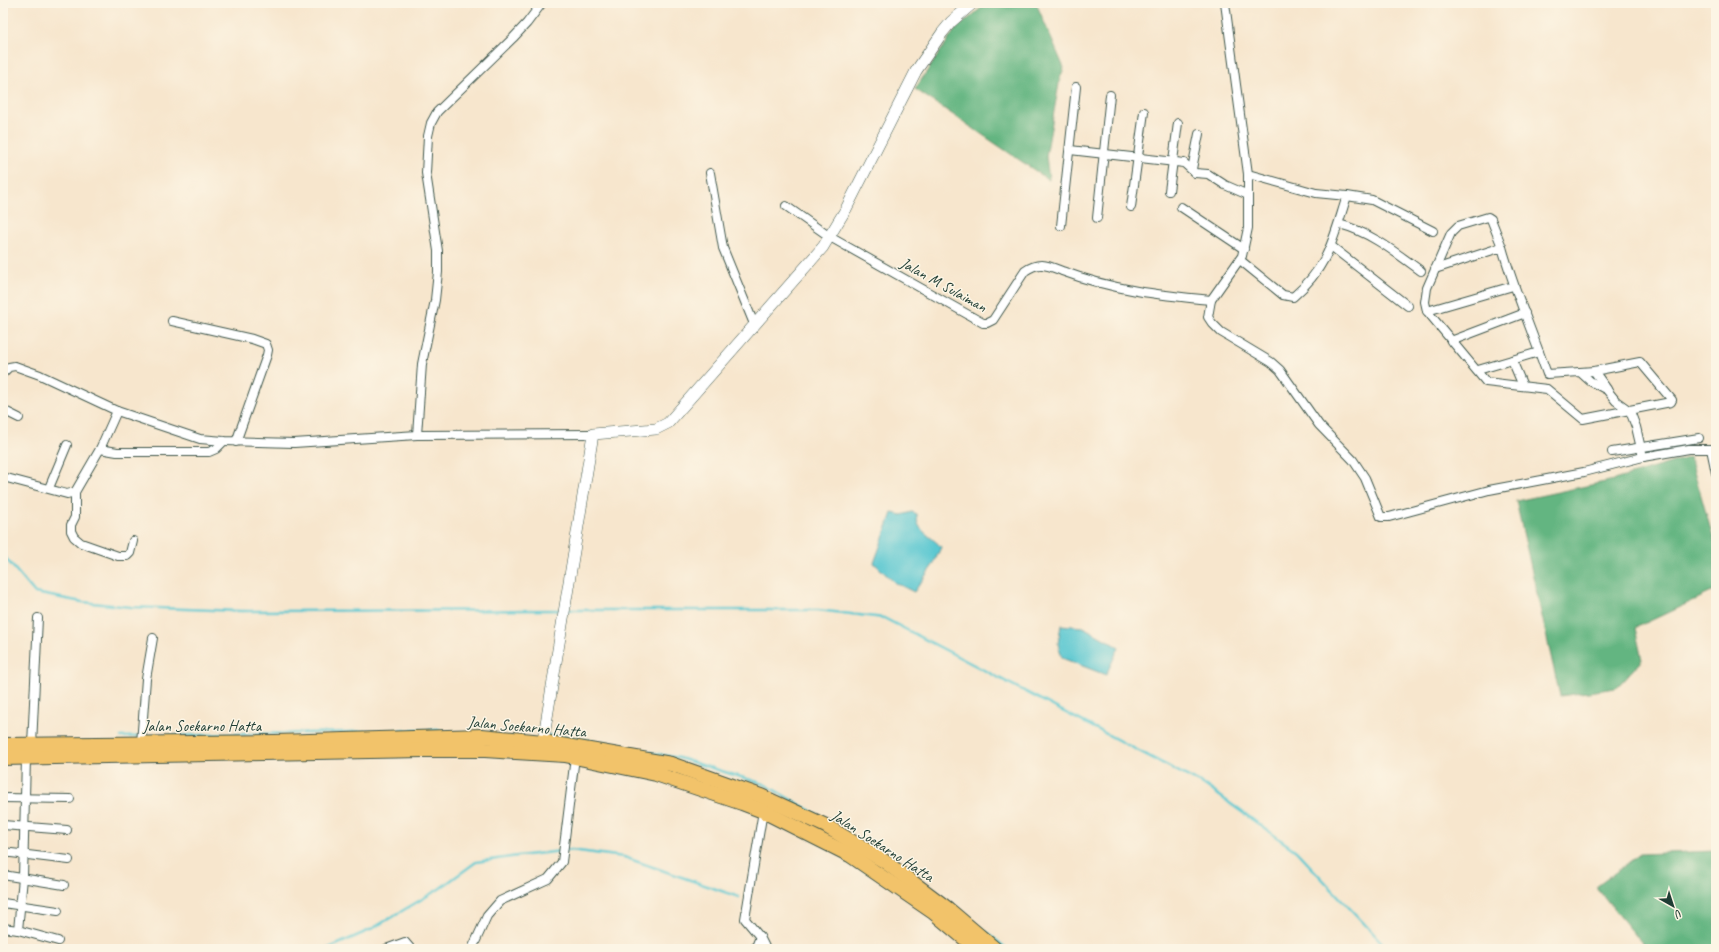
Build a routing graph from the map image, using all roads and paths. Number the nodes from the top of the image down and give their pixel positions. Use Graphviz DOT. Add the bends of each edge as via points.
graph roads {
  1 [pos="542,3"];
  2 [pos="974,3"];
  3 [pos="1225,3"];
  4 [pos="1076,87"];
  5 [pos="1110,95"];
  6 [pos="1144,112"];
  7 [pos="1178,123"];
  8 [pos="1198,134"];
  9 [pos="1070,150"];
  10 [pos="1104,153"];
  11 [pos="1138,157"];
  12 [pos="1172,162"];
  13 [pos="1192,170"];
  14 [pos="710,173"];
  15 [pos="1248,174"];
  16 [pos="1169,190"];
  17 [pos="1248,195"];
  18 [pos="1347,196"];
  19 [pos="786,206"];
  20 [pos="1131,207"];
  21 [pos="1181,207"];
  22 [pos="1097,218"];
  23 [pos="1339,224"];
  24 [pos="1061,226"];
  25 [pos="1433,231"];
  26 [pos="830,237"];
  27 [pos="1331,246"];
  28 [pos="1502,247"];
  29 [pos="1244,249"];
  30 [pos="1240,260"];
  31 [pos="1435,269"];
  32 [pos="1421,271"];
  33 [pos="1513,286"];
  34 [pos="1211,300"];
  35 [pos="1408,306"];
  36 [pos="1427,311"];
  37 [pos="1525,313"];
  38 [pos="172,321"];
  39 [pos="754,324"];
  40 [pos="1451,341"];
  41 [pos="1539,352"];
  42 [pos="1512,360"];
  43 [pos="1478,370"];
  44 [pos="1594,371"];
  45 [pos="1580,372"];
  46 [pos="3,373"];
  47 [pos="1547,374"];
  48 [pos="1523,386"];
  49 [pos="1547,389"];
  50 [pos="1608,390"];
  51 [pos="3,410"];
  52 [pos="117,411"];
  53 [pos="1630,411"];
  54 [pos="19,418"];
  55 [pos="593,434"];
  56 [pos="417,435"];
  57 [pos="1699,438"];
  58 [pos="224,441"];
  59 [pos="236,442"];
  60 [pos="66,445"];
  61 [pos="1642,448"];
  62 [pos="100,449"];
  63 [pos="1713,449"];
  64 [pos="1612,452"];
  65 [pos="1643,458"];
  66 [pos="1716,473"];
  67 [pos="3,477"];
  68 [pos="49,488"];
  69 [pos="75,492"];
  70 [pos="133,541"];
  71 [pos="38,618"];
  72 [pos="153,638"];
  73 [pos="544,740"];
  74 [pos="141,741"];
  75 [pos="3,745"];
  76 [pos="29,753"];
  77 [pos="575,757"];
  78 [pos="3,758"];
  79 [pos="24,795"];
  80 [pos="3,798"];
  81 [pos="70,798"];
  82 [pos="763,811"];
  83 [pos="3,825"];
  84 [pos="25,828"];
  85 [pos="67,830"];
  86 [pos="3,852"];
  87 [pos="23,854"];
  88 [pos="69,860"];
  89 [pos="3,876"];
  90 [pos="23,878"];
  91 [pos="64,885"];
  92 [pos="3,903"];
  93 [pos="19,906"];
  94 [pos="58,911"];
  95 [pos="3,928"];
  96 [pos="18,930"];
  97 [pos="760,937"];
  98 [pos="58,941"];
  99 [pos="386,949"];
  100 [pos="411,949"];
  101 [pos="472,949"];
  102 [pos="755,949"];
  103 [pos="766,949"];
  104 [pos="978,949"];
  105 [pos="995,949"];
  1 -- 56 [label="street" via="527,23 437,112 431,123 426,173 438,251 438,272 422,364"];
  2 -- 26 [label="street" via="942,32 916,71"];
  3 -- 15 [label="street"];
  4 -- 9 [label="street"];
  5 -- 10 [label="street"];
  6 -- 11 [label="street"];
  7 -- 12 [label="street"];
  8 -- 13 [label="street"];
  9 -- 10 [label="street"];
  9 -- 24 [label="street"];
  10 -- 11 [label="street"];
  10 -- 22 [label="street"];
  11 -- 12 [label="street"];
  11 -- 20 [label="street"];
  12 -- 13 [label="street" via="1184,163"];
  12 -- 16 [label="street"];
  13 -- 17 [label="street" via="1195,173 1208,174"];
  14 -- 39 [label="street" via="723,248"];
  15 -- 17 [label="street"];
  15 -- 18 [label="street" via="1316,193"];
  17 -- 29 [label="street" via="1248,228"];
  18 -- 23 [label="street"];
  18 -- 25 [label="street" via="1372,200"];
  19 -- 26 [label="street"];
  21 -- 29 [label="street"];
  23 -- 27 [label="street"];
  23 -- 32 [label="street" via="1384,244"];
  26 -- 34 [label="street, Jalan M Sulaiman" via="987,323 993,320 1025,271 1030,267 1044,264 1080,278 1125,290"];
  26 -- 39 [label="street"];
  27 -- 30 [label="street" via="1318,271 1293,297 1283,295"];
  27 -- 35 [label="street"];
  28 -- 31 [label="street"];
  28 -- 31 [label="street" via="1488,217 1458,226 1451,233"];
  28 -- 33 [label="street"];
  29 -- 30 [label="street"];
  30 -- 34 [label="street"];
  31 -- 36 [label="street" via="1427,288"];
  33 -- 36 [label="street"];
  33 -- 37 [label="street"];
  34 -- 65 [label="street" via="1208,317 1212,323 1221,332 1280,370 1319,425 1353,460 1365,478 1381,517 1489,490"];
  36 -- 40 [label="street"];
  37 -- 40 [label="street"];
  37 -- 41 [label="street"];
  38 -- 59 [label="street" via="266,344 267,355"];
  39 -- 55 [label="street" via="665,426"];
  40 -- 43 [label="street"];
  41 -- 42 [label="street"];
  41 -- 47 [label="street"];
  42 -- 43 [label="street"];
  42 -- 48 [label="street"];
  43 -- 48 [label="street" via="1486,382"];
  44 -- 45 [label="street"];
  44 -- 50 [label="street"];
  44 -- 53 [label="street" via="1640,362 1672,400"];
  45 -- 47 [label="street"];
  45 -- 50 [label="street" via="1590,381"];
  46 -- 52 [label="street" via="9,367 15,366"];
  47 -- 49 [label="street"];
  48 -- 49 [label="street"];
  49 -- 53 [label="street" via="1583,419"];
  50 -- 53 [label="street" via="1616,401"];
  51 -- 54 [label="street"];
  52 -- 58 [label="street" via="200,438"];
  52 -- 62 [label="street"];
  53 -- 61 [label="street"];
  55 -- 56 [label="street"];
  55 -- 73 [label="street"];
  56 -- 59 [label="street" via="294,443"];
  57 -- 61 [label="street"];
  58 -- 59 [label="street"];
  58 -- 62 [label="street" via="209,452"];
  60 -- 68 [label="street"];
  61 -- 64 [label="street"];
  61 -- 65 [label="street"];
  62 -- 69 [label="street"];
  63 -- 65 [label="street" via="1690,449"];
  63 -- 66 [label="street"];
  67 -- 68 [label="street"];
  68 -- 69 [label="street" via="67,494"];
  69 -- 70 [label="street" via="75,516 71,531 77,540 93,548 124,556 130,553"];
  71 -- 76 [label="street" via="34,710"];
  72 -- 74 [label="street"];
  73 -- 74 [label="highway, Jalan Soekarno Hatta" via="482,736 275,742"];
  73 -- 105 [label="highway, Jalan Soekarno Hatta" via="671,764 761,796 826,826 884,861 948,909"];
  74 -- 76 [label="highway, Jalan Soekarno Hatta"];
  75 -- 76 [label="highway, Jalan Soekarno Hatta"];
  76 -- 77 [label="highway, Jalan Soekarno Hatta" via="452,750"];
  76 -- 78 [label="highway, Jalan Soekarno Hatta"];
  76 -- 79 [label="street"];
  77 -- 82 [label="highway, Jalan Soekarno Hatta" via="656,774"];
  77 -- 101 [label="street" via="562,862 548,879 500,901 487,916"];
  79 -- 80 [label="street"];
  79 -- 81 [label="street"];
  79 -- 84 [label="street"];
  82 -- 97 [label="street" via="745,919"];
  82 -- 104 [label="highway, Jalan Soekarno Hatta" via="850,855 934,912"];
  83 -- 84 [label="street"];
  84 -- 85 [label="street"];
  84 -- 87 [label="street"];
  86 -- 87 [label="street"];
  87 -- 88 [label="street"];
  87 -- 90 [label="street"];
  89 -- 90 [label="street"];
  90 -- 91 [label="street"];
  90 -- 93 [label="street"];
  92 -- 93 [label="street"];
  93 -- 94 [label="street"];
  93 -- 96 [label="street"];
  95 -- 96 [label="street"];
  96 -- 98 [label="street"];
  97 -- 102 [label="street"];
  97 -- 103 [label="street"];
  99 -- 100 [label="street" via="405,942"];
}
